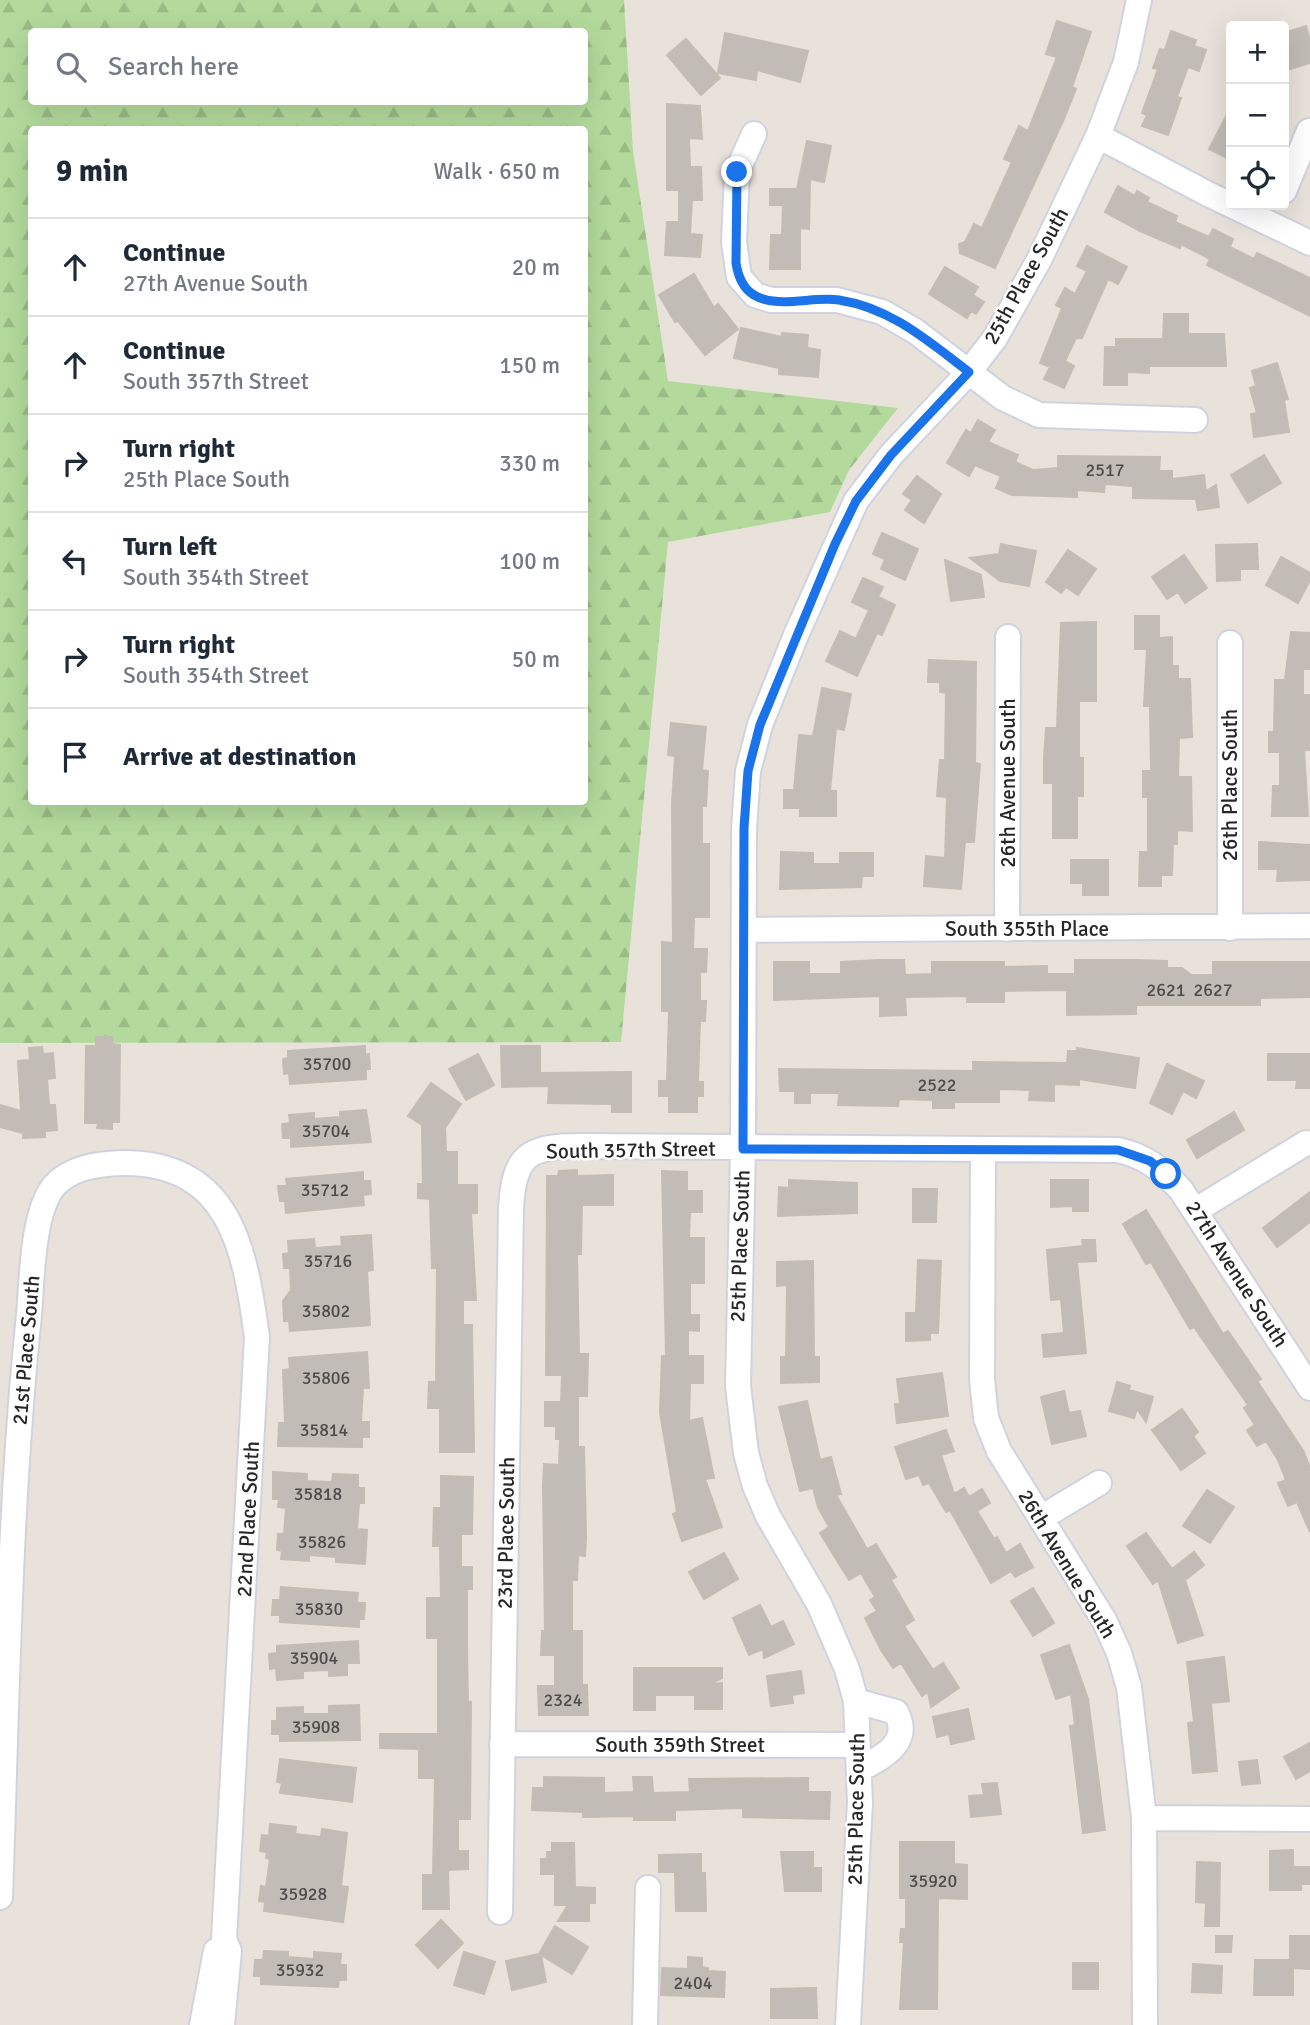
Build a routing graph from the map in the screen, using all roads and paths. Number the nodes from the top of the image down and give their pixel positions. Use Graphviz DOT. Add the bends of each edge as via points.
graph roads {
  1 [pos="1139,0"];
  2 [pos="1310,131"];
  3 [pos="754,134"];
  4 [pos="1098,136"];
  5 [pos="1289,179"];
  6 [pos="1273,215"];
  7 [pos="1310,243"];
  8 [pos="969,372"];
  9 [pos="1195,420"];
  10 [pos="1008,637"];
  11 [pos="1230,643"];
  12 [pos="1310,926"];
  13 [pos="1230,928"];
  14 [pos="1007,929"];
  15 [pos="744,930"];
  16 [pos="1306,1143"];
  17 [pos="743,1149"];
  18 [pos="983,1150"];
  19 [pos="1118,1150"];
  20 [pos="525,1158"];
  21 [pos="133,1163"];
  22 [pos="1196,1210"];
  23 [pos="1310,1388"];
  24 [pos="1099,1483"];
  25 [pos="1041,1518"];
  26 [pos="856,1701"];
  27 [pos="502,1744"];
  28 [pos="859,1757"];
  29 [pos="1144,1818"];
  30 [pos="1310,1819"];
  31 [pos="648,1888"];
  32 [pos="0,1897"];
  33 [pos="500,1912"];
  34 [pos="224,1939"];
  35 [pos="202,2025"];
  36 [pos="222,2025"];
  37 [pos="645,2025"];
  38 [pos="848,2025"];
  39 [pos="1144,2025"];
  1 -- 4 [label="street, 25th Place South" via="1126,62"];
  2 -- 5 [label="street"];
  3 -- 8 [label="street" via="737,172 734,214 737,271 748,290 772,300 838,300 870,307 915,331"];
  4 -- 6 [label="street"];
  4 -- 8 [label="street, 25th Place South" via="1018,301"];
  6 -- 7 [label="street"];
  8 -- 9 [label="street" via="1016,406 1040,415"];
  8 -- 15 [label="street, 25th Place South" via="891,455 856,501 796,635 760,725 748,771"];
  10 -- 14 [label="street, 26th Avenue South"];
  11 -- 13 [label="street, 26th Place South"];
  12 -- 13 [label="street, South 355th Place"];
  13 -- 14 [label="street, South 355th Place"];
  14 -- 15 [label="street, South 355th Place"];
  15 -- 17 [label="street, 25th Place South"];
  16 -- 22 [label="street"];
  17 -- 18 [label="street, South 357th Street"];
  17 -- 20 [label="street, South 357th Street" via="559,1146"];
  17 -- 26 [label="street, 25th Place South" via="737,1342 746,1453 768,1516 819,1604"];
  18 -- 19 [label="street, South 357th Street"];
  18 -- 25 [label="street, 26th Avenue South" via="983,1401 999,1451"];
  19 -- 22 [label="street, 27th Avenue South" via="1150,1161"];
  20 -- 27 [label="street, 23rd Place South" via="514,1178 511,1208"];
  21 -- 32 [label="street, 21st Place South" via="92,1165 62,1180 47,1196 36,1242 19,1428"];
  21 -- 34 [label="street, 22nd Place South" via="163,1167 183,1176 214,1197 228,1215 240,1246 257,1337"];
  22 -- 23 [label="street, 27th Avenue South"];
  24 -- 25 [label="street"];
  25 -- 29 [label="street, 26th Avenue South" via="1089,1593 1119,1653 1129,1687"];
  26 -- 28 [label="street, 25th Place South"];
  26 -- 28 [label="street" via="896,1712 901,1729 894,1749"];
  27 -- 28 [label="street, South 359th Street"];
  27 -- 33 [label="street, 23rd Place South"];
  28 -- 38 [label="street, 25th Place South"];
  29 -- 30 [label="street"];
  29 -- 39 [label="street, 26th Avenue South"];
  31 -- 37 [label="street"];
  34 -- 35 [label="street, 22nd Place South" via="216,1951"];
  34 -- 36 [label="street, 22nd Place South" via="229,1951"];
}
